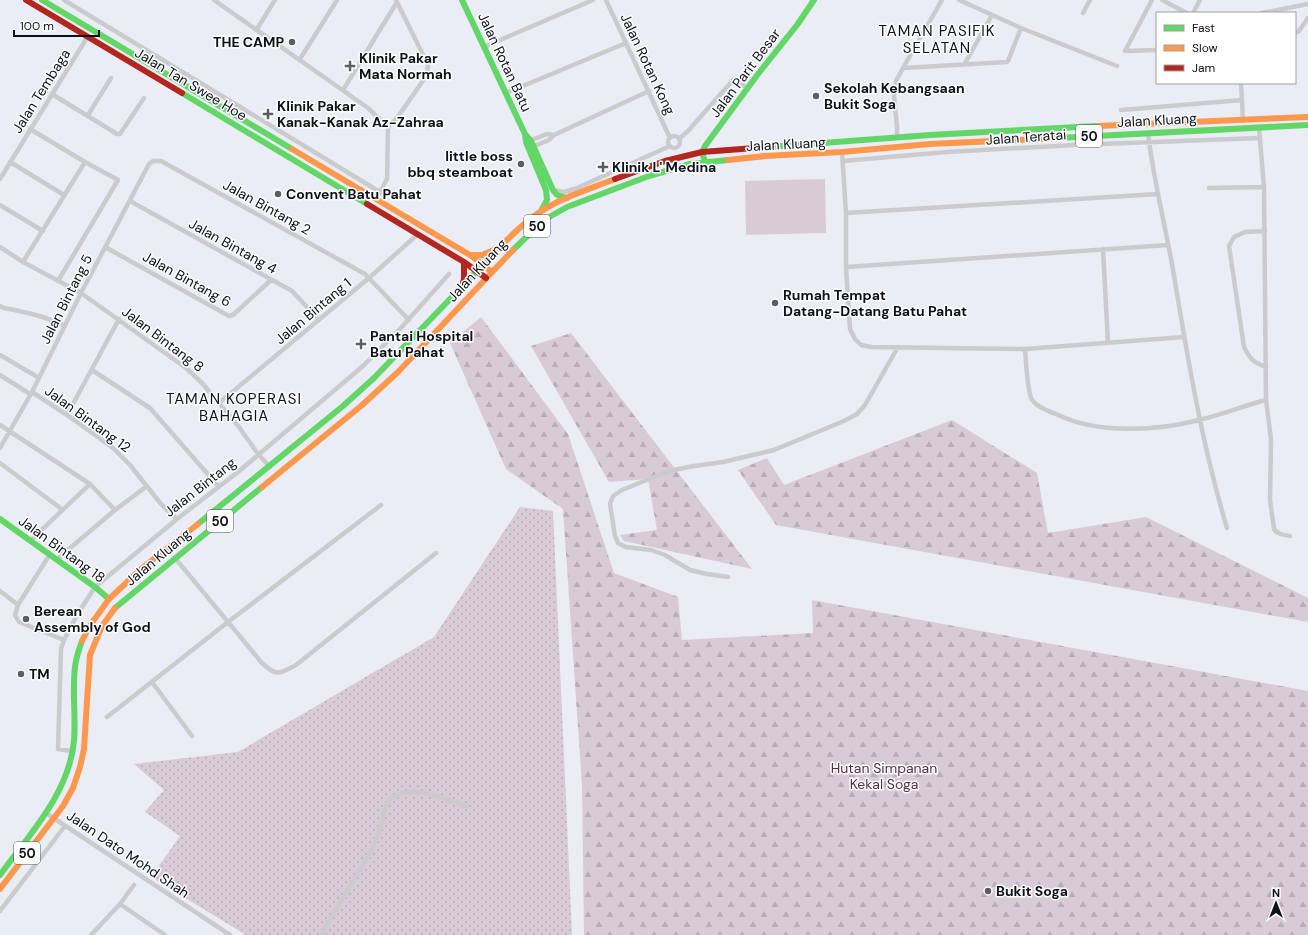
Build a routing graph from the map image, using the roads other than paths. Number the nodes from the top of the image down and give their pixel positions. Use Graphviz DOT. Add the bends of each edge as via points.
graph roads {
  1 [pos="26,0"];
  2 [pos="42,0"];
  3 [pos="64,0"];
  4 [pos="214,0"];
  5 [pos="275,0"];
  6 [pos="337,0"];
  7 [pos="593,0"];
  8 [pos="606,0"];
  9 [pos="814,0"];
  10 [pos="942,0"];
  11 [pos="958,0"];
  12 [pos="1090,0"];
  13 [pos="1152,0"];
  14 [pos="1162,0"];
  15 [pos="1200,0"];
  16 [pos="397,1"];
  17 [pos="464,1"];
  18 [pos="1308,4"];
  19 [pos="1185,12"];
  20 [pos="1194,12"];
  21 [pos="1267,12"];
  22 [pos="1083,13"];
  23 [pos="992,15"];
  24 [pos="1308,18"];
  25 [pos="1021,28"];
  26 [pos="257,29"];
  27 [pos="1296,33"];
  28 [pos="88,36"];
  29 [pos="626,43"];
  30 [pos="484,47"];
  31 [pos="1156,50"];
  32 [pos="300,59"];
  33 [pos="964,65"];
  34 [pos="1118,66"];
  35 [pos="902,68"];
  36 [pos="111,78"];
  37 [pos="1241,84"];
  38 [pos="748,88"];
  39 [pos="343,90"];
  40 [pos="648,92"];
  41 [pos="506,93"];
  42 [pos="52,94"];
  43 [pos="144,98"];
  44 [pos="1242,100"];
  45 [pos="1121,110"];
  46 [pos="88,115"];
  47 [pos="1308,117"];
  48 [pos="1243,121"];
  49 [pos="1308,125"];
  50 [pos="388,127"];
  51 [pos="1258,128"];
  52 [pos="30,129"];
  53 [pos="1148,133"];
  54 [pos="897,137"];
  55 [pos="670,138"];
  56 [pos="1260,138"];
  57 [pos="679,139"];
  58 [pos="1149,142"];
  59 [pos="823,143"];
  60 [pos="530,145"];
  61 [pos="1028,145"];
  62 [pos="670,146"];
  63 [pos="702,152"];
  64 [pos="842,152"];
  65 [pos="153,161"];
  66 [pos="843,161"];
  67 [pos="10,162"];
  68 [pos="85,162"];
  69 [pos="705,162"];
  70 [pos="0,179"];
  71 [pos="1264,187"];
  72 [pos="1209,188"];
  73 [pos="553,190"];
  74 [pos="380,192"];
  75 [pos="1158,194"];
  76 [pos="64,195"];
  77 [pos="567,198"];
  78 [pos="376,199"];
  79 [pos="130,201"];
  80 [pos="0,205"];
  81 [pos="540,212"];
  82 [pos="846,213"];
  83 [pos="43,231"];
  84 [pos="1265,231"];
  85 [pos="418,234"];
  86 [pos="502,245"];
  87 [pos="1168,245"];
  88 [pos="105,247"];
  89 [pos="0,248"];
  90 [pos="1103,249"];
  91 [pos="470,255"];
  92 [pos="23,262"];
  93 [pos="464,262"];
  94 [pos="483,265"];
  95 [pos="846,267"];
  96 [pos="477,271"];
  97 [pos="492,272"];
  98 [pos="449,274"];
  99 [pos="369,278"];
  100 [pos="486,278"];
  101 [pos="272,280"];
  102 [pos="58,281"];
  103 [pos="460,290"];
  104 [pos="81,293"];
  105 [pos="0,306"];
  106 [pos="119,319"];
  107 [pos="319,320"];
  108 [pos="409,320"];
  109 [pos="65,326"];
  110 [pos="1184,337"];
  111 [pos="1108,343"];
  112 [pos="898,347"];
  113 [pos="1025,348"];
  114 [pos="0,355"];
  115 [pos="1266,367"];
  116 [pos="92,370"];
  117 [pos="0,375"];
  118 [pos="39,378"];
  119 [pos="31,393"];
  120 [pos="1266,400"];
  121 [pos="219,403"];
  122 [pos="67,415"];
  123 [pos="1199,420"];
  124 [pos="0,424"];
  125 [pos="10,431"];
  126 [pos="0,448"];
  127 [pos="258,454"];
  128 [pos="0,463"];
  129 [pos="270,467"];
  130 [pos="90,484"];
  131 [pos="147,486"];
  132 [pos="219,487"];
  133 [pos="381,506"];
  134 [pos="63,510"];
  135 [pos="115,510"];
  136 [pos="0,519"];
  137 [pos="177,519"];
  138 [pos="1227,528"];
  139 [pos="1290,536"];
  140 [pos="31,540"];
  141 [pos="50,554"];
  142 [pos="436,554"];
  143 [pos="175,558"];
  144 [pos="57,559"];
  145 [pos="728,577"];
  146 [pos="95,587"];
  147 [pos="0,590"];
  148 [pos="108,599"];
  149 [pos="18,605"];
  150 [pos="228,622"];
  151 [pos="64,640"];
  152 [pos="152,682"];
  153 [pos="107,717"];
  154 [pos="192,736"];
  155 [pos="72,751"];
  156 [pos="467,806"];
  157 [pos="46,813"];
  158 [pos="54,818"];
  159 [pos="66,826"];
  160 [pos="0,875"];
  161 [pos="134,885"];
  162 [pos="0,888"];
  163 [pos="120,904"];
  164 [pos="0,911"];
  165 [pos="91,935"];
  166 [pos="165,935"];
  167 [pos="230,935"];
  168 [pos="321,935"];
  1 -- 28 [label="main road, Jalan Tan Swee Hoe"];
  2 -- 78 [label="main road, Jalan Tan Swee Hoe"];
  3 -- 74 [label="street"];
  4 -- 26 [label="street"];
  5 -- 26 [label="street"];
  6 -- 32 [label="street"];
  7 -- 30 [label="street"];
  8 -- 29 [label="street, Jalan Rotan Kong"];
  9 -- 38 [label="main road, Jalan Parit Besar"];
  10 -- 35 [label="street"];
  11 -- 23 [label="street"];
  12 -- 22 [label="street"];
  13 -- 31 [label="street" via="1125,51"];
  14 -- 19 [label="street"];
  15 -- 20 [label="street"];
  16 -- 39 [label="street"];
  16 -- 50 [label="street" via="428,65 426,75"];
  17 -- 30 [label="main road, Jalan Rotan Batu"];
  18 -- 21 [label="street"];
  23 -- 25 [label="street"];
  23 -- 33 [label="street"];
  24 -- 27 [label="street"];
  25 -- 33 [label="street" via="1008,61"];
  25 -- 34 [label="street"];
  26 -- 32 [label="street"];
  28 -- 42 [label="street, Jalan Tembaga"];
  28 -- 85 [label="main road, Jalan Tan Swee Hoe"];
  29 -- 40 [label="street, Jalan Rotan Kong"];
  29 -- 41 [label="street"];
  30 -- 41 [label="main road, Jalan Rotan Batu"];
  32 -- 39 [label="street"];
  33 -- 35 [label="street"];
  35 -- 54 [label="street" via="896,81 894,96"];
  36 -- 46 [label="street"];
  37 -- 44 [label="street"];
  38 -- 57 [label="street" via="733,80"];
  38 -- 63 [label="main road, Jalan Parit Besar"];
  39 -- 50 [label="street"];
  40 -- 55 [label="street, Jalan Rotan Kong"];
  40 -- 60 [label="street" via="554,135 547,134"];
  41 -- 60 [label="main road, Jalan Rotan Batu"];
  42 -- 46 [label="street"];
  42 -- 52 [label="street, Jalan Tembaga"];
  43 -- 46 [label="street" via="120,134 115,134"];
  44 -- 45 [label="street"];
  44 -- 48 [label="street"];
  47 -- 48 [label="main road, Jalan Kluang / 50"];
  48 -- 54 [label="main road, Jalan Kluang / 50"];
  49 -- 51 [label="main road, Jalan Kluang / 50"];
  50 -- 74 [label="street" via="387,179"];
  51 -- 53 [label="main road, Jalan Kluang / 50"];
  51 -- 56 [label="street"];
  52 -- 67 [label="street, Jalan Tembaga"];
  52 -- 68 [label="street"];
  53 -- 58 [label="street"];
  53 -- 61 [label="main road, Jalan Kluang / 50"];
  54 -- 59 [label="main road, Jalan Kluang / 50"];
  55 -- 57 [label="street" via="676,136"];
  55 -- 62 [label="street"];
  56 -- 58 [label="street, Jalan Teratai"];
  56 -- 71 [label="street"];
  57 -- 62 [label="street" via="677,147"];
  58 -- 61 [label="street, Jalan Teratai"];
  58 -- 75 [label="street"];
  59 -- 63 [label="main road, Jalan Kluang / 50"];
  59 -- 64 [label="main road" via="836,146"];
  60 -- 73 [label="main road, Jalan Rotan Batu"];
  60 -- 81 [label="main road, Jalan Rotan Batu" via="546,190 547,200"];
  61 -- 64 [label="main road, Jalan Kluang / 50" via="930,144"];
  61 -- 66 [label="street, Jalan Teratai"];
  62 -- 73 [label="street" via="577,188 564,192"];
  63 -- 69 [label="main road"];
  63 -- 77 [label="main road, Jalan Kluang / 50" via="665,160"];
  64 -- 66 [label="street"];
  64 -- 69 [label="main road, Jalan Kluang / 50"];
  65 -- 79 [label="street, Jalan Bintang 5"];
  65 -- 99 [label="street, Jalan Bintang 2" via="161,161"];
  66 -- 82 [label="street"];
  67 -- 70 [label="street, Jalan Tembaga"];
  67 -- 76 [label="street"];
  68 -- 76 [label="street"];
  68 -- 102 [label="street" via="118,181"];
  69 -- 97 [label="main road, Jalan Kluang / 50" via="650,176 556,213 534,228"];
  71 -- 72 [label="street"];
  71 -- 84 [label="street"];
  73 -- 77 [label="main road" via="557,195"];
  74 -- 78 [label="street"];
  75 -- 82 [label="street"];
  75 -- 87 [label="street"];
  76 -- 83 [label="street"];
  77 -- 81 [label="main road, Jalan Kluang / 50"];
  78 -- 91 [label="main road, Jalan Tan Swee Hoe"];
  79 -- 88 [label="street, Jalan Bintang 5"];
  79 -- 101 [label="street, Jalan Bintang 4"];
  80 -- 83 [label="street"];
  81 -- 86 [label="main road, Jalan Kluang / 50"];
  82 -- 95 [label="street"];
  83 -- 92 [label="street"];
  84 -- 115 [label="street"];
  84 -- 115 [label="street" via="1246,232 1234,237 1229,246 1244,346 1254,362"];
  85 -- 93 [label="main road, Jalan Tan Swee Hoe"];
  85 -- 99 [label="street, Jalan Bintang 1"];
  86 -- 91 [label="main road" via="486,254"];
  86 -- 94 [label="main road, Jalan Kluang / 50"];
  87 -- 90 [label="street"];
  87 -- 110 [label="street"];
  88 -- 101 [label="street, Jalan Bintang 6" via="229,316"];
  88 -- 104 [label="street, Jalan Bintang 5"];
  89 -- 92 [label="street, Jalan Bintang 8"];
  90 -- 95 [label="street"];
  90 -- 111 [label="street"];
  91 -- 94 [label="main road, Jalan Tan Swee Hoe"];
  92 -- 102 [label="street, Jalan Bintang 8"];
  93 -- 96 [label="main road, Jalan Tan Swee Hoe"];
  93 -- 103 [label="main road" via="464,279"];
  94 -- 96 [label="main road, Jalan Kluang / 50"];
  94 -- 97 [label="main road, Jalan Tan Swee Hoe"];
  95 -- 112 [label="street" via="850,329 855,339 861,345 871,347"];
  96 -- 100 [label="main road, Jalan Tan Swee Hoe"];
  96 -- 103 [label="main road, Jalan Kluang / 50"];
  97 -- 100 [label="main road, Jalan Kluang / 50"];
  98 -- 108 [label="street, Jalan Bintang"];
  99 -- 107 [label="street, Jalan Bintang 1"];
  99 -- 108 [label="street, Jalan Bintang 2"];
  100 -- 143 [label="main road, Jalan Kluang / 50" via="398,372"];
  101 -- 107 [label="street, Jalan Bintang 4" via="295,294"];
  102 -- 104 [label="street, Jalan Bintang 8"];
  103 -- 129 [label="main road, Jalan Kluang / 50" via="374,378"];
  104 -- 106 [label="street, Jalan Bintang 8"];
  104 -- 109 [label="street, Jalan Bintang 5"];
  105 -- 109 [label="street" via="34,314"];
  106 -- 116 [label="street"];
  106 -- 121 [label="street, Jalan Bintang 8" via="186,368"];
  107 -- 121 [label="street, Jalan Bintang 1"];
  108 -- 127 [label="street, Jalan Bintang" via="362,366"];
  109 -- 118 [label="street, Jalan Bintang 5"];
  110 -- 111 [label="street"];
  110 -- 123 [label="street"];
  111 -- 113 [label="street"];
  112 -- 113 [label="street"];
  112 -- 145 [label="street" via="865,405 857,414 844,421 774,450 669,471 613,496 610,504 618,543 665,555 690,570"];
  113 -- 123 [label="street" via="1031,398 1039,406 1065,418 1097,426 1139,428 1169,427"];
  114 -- 118 [label="street"];
  115 -- 120 [label="street"];
  116 -- 122 [label="street"];
  116 -- 132 [label="street" via="150,408"];
  117 -- 119 [label="street, Jalan Bintang 12"];
  118 -- 119 [label="street, Jalan Bintang 5"];
  119 -- 122 [label="street, Jalan Bintang 12"];
  119 -- 125 [label="street, Jalan Bintang 5"];
  120 -- 123 [label="street"];
  120 -- 139 [label="street" via="1271,439 1270,500 1274,529 1279,534"];
  121 -- 127 [label="street, Jalan Bintang 8"];
  122 -- 131 [label="street, Jalan Bintang 12" via="117,452"];
  123 -- 138 [label="street"];
  124 -- 125 [label="street"];
  125 -- 126 [label="street, Jalan Bintang 5"];
  125 -- 130 [label="street"];
  127 -- 129 [label="street, Jalan Bintang 8"];
  127 -- 132 [label="street, Jalan Bintang"];
  128 -- 134 [label="street"];
  129 -- 148 [label="main road, Jalan Kluang / 50" via="141,569"];
  130 -- 134 [label="street"];
  130 -- 135 [label="street"];
  131 -- 135 [label="street"];
  131 -- 137 [label="street, Jalan Bintang 12"];
  132 -- 137 [label="street, Jalan Bintang"];
  133 -- 150 [label="street"];
  134 -- 140 [label="street"];
  135 -- 144 [label="street"];
  136 -- 140 [label="main road, Jalan Bintang 18"];
  137 -- 146 [label="street, Jalan Bintang"];
  140 -- 141 [label="main road, Jalan Bintang 18"];
  141 -- 144 [label="main road, Jalan Bintang 18"];
  141 -- 149 [label="street"];
  142 -- 150 [label="street" via="296,666 282,672 271,672"];
  143 -- 150 [label="street"];
  143 -- 158 [label="main road, Jalan Kluang / 50" via="112,611 94,643 89,668 84,749 80,767 73,788"];
  144 -- 146 [label="main road, Jalan Bintang 18"];
  146 -- 148 [label="main road, Jalan Bintang 18"];
  146 -- 151 [label="street, Jalan Bintang"];
  147 -- 149 [label="street"];
  148 -- 155 [label="main road, Jalan Kluang / 50" via="89,627 78,654 75,668 75,724"];
  149 -- 151 [label="street" via="15,615 19,622"];
  150 -- 152 [label="street"];
  151 -- 155 [label="street, Jalan Bintang" via="60,658 58,749"];
  152 -- 153 [label="street"];
  152 -- 154 [label="street"];
  155 -- 157 [label="main road, Jalan Kluang / 50" via="61,788"];
  156 -- 168 [label="street" via="419,791 397,795 389,802 375,844"];
  157 -- 158 [label="street, Jalan Dato Mohd Shah"];
  157 -- 160 [label="main road, Jalan Kluang / 50"];
  158 -- 159 [label="street, Jalan Dato Mohd Shah"];
  158 -- 162 [label="main road, Jalan Kluang / 50"];
  159 -- 164 [label="street"];
  159 -- 167 [label="street, Jalan Dato Mohd Shah"];
  161 -- 163 [label="street"];
  163 -- 165 [label="street"];
  163 -- 166 [label="street"];
}
